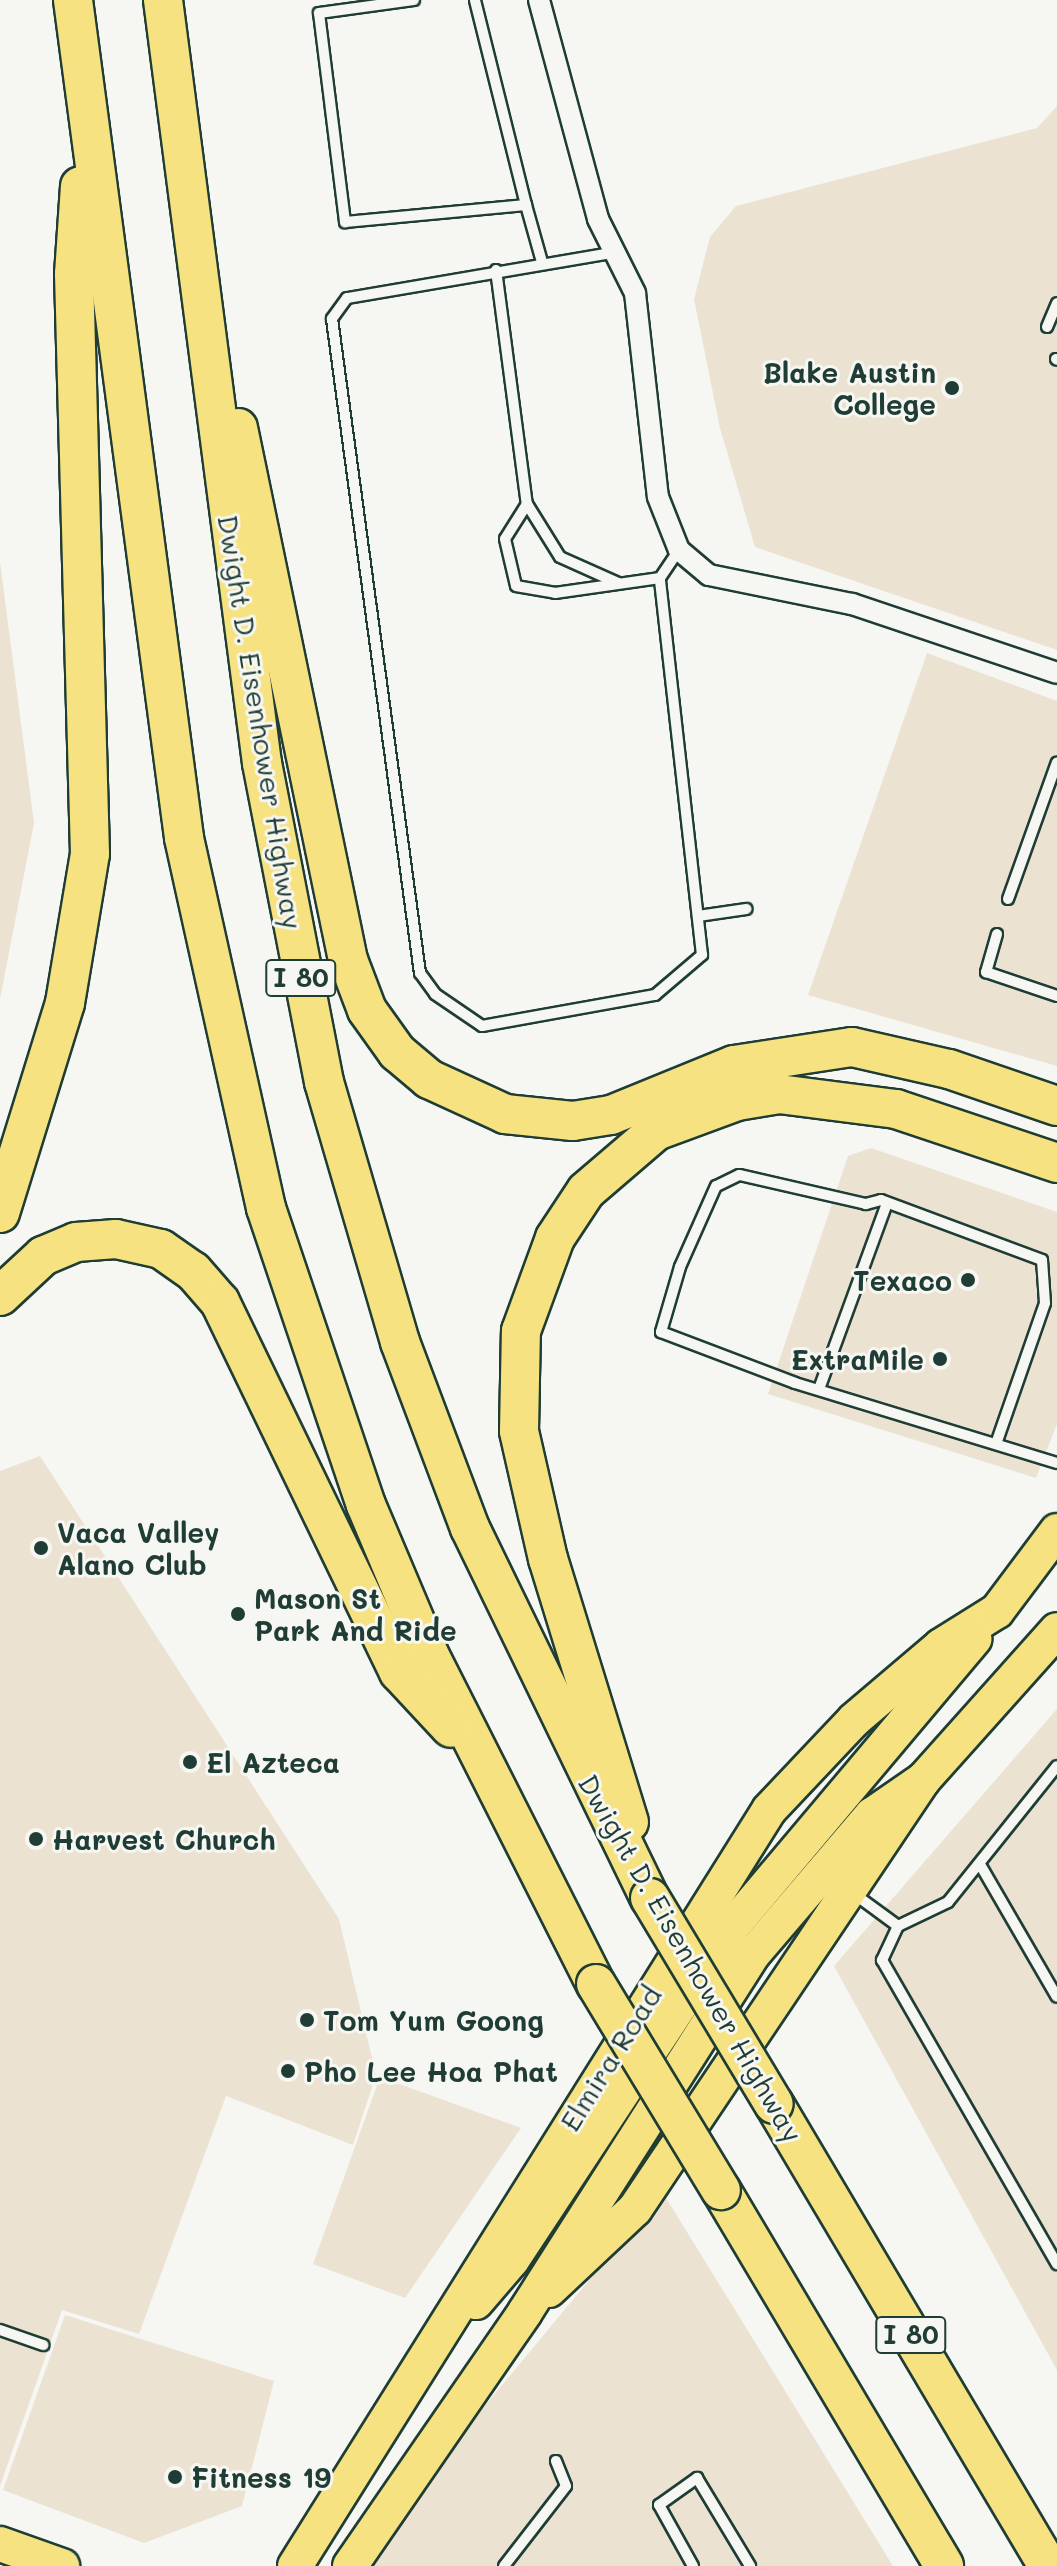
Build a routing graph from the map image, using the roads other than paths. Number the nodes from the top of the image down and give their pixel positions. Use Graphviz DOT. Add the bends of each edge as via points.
graph roads {
  1 [pos="73,0"];
  2 [pos="163,0"];
  3 [pos="414,0"];
  4 [pos="475,0"];
  5 [pos="539,0"];
  6 [pos="86,103"];
  7 [pos="526,205"];
  8 [pos="617,252"];
  9 [pos="542,262"];
  10 [pos="198,270"];
  11 [pos="496,270"];
  12 [pos="1057,303"];
  13 [pos="1047,327"];
  14 [pos="527,504"];
  15 [pos="679,550"];
  16 [pos="660,578"];
  17 [pos="621,584"];
  18 [pos="1057,673"];
  19 [pos="1057,762"];
  20 [pos="1008,899"];
  21 [pos="746,909"];
  22 [pos="698,916"];
  23 [pos="997,934"];
  24 [pos="1057,996"];
  25 [pos="1057,1106"];
  26 [pos="1057,1163"];
  27 [pos="887,1203"];
  28 [pos="0,1213"];
  29 [pos="0,1296"];
  30 [pos="819,1389"];
  31 [pos="997,1441"];
  32 [pos="1057,1463"];
  33 [pos="1057,1531"];
  34 [pos="997,1611"];
  35 [pos="1057,1630"];
  36 [pos="477,1757"];
  37 [pos="1057,1766"];
  38 [pos="923,1780"];
  39 [pos="981,1866"];
  40 [pos="849,1890"];
  41 [pos="650,1898"];
  42 [pos="898,1926"];
  43 [pos="1057,1997"];
  44 [pos="1057,2264"];
  45 [pos="525,2312"];
  46 [pos="452,2326"];
  47 [pos="0,2330"];
  48 [pos="43,2345"];
  49 [pos="556,2461"];
  50 [pos="0,2544"];
  51 [pos="62,2566"];
  52 [pos="295,2566"];
  53 [pos="350,2566"];
  54 [pos="504,2566"];
  55 [pos="693,2566"];
  56 [pos="750,2566"];
  57 [pos="944,2566"];
  58 [pos="1048,2566"];
  1 -- 6 [label="highway"];
  2 -- 10 [label="highway, Dwight D. Eisenhower Highway / I 80"];
  3 -- 7 [label="lane" via="319,13 345,222"];
  4 -- 7 [label="lane"];
  5 -- 8 [label="street" via="584,175"];
  6 -- 28 [label="highway" via="74,274 90,854 65,1003"];
  6 -- 36 [label="highway" via="180,810 229,1067 312,1355 372,1518"];
  7 -- 9 [label="lane"];
  8 -- 9 [label="lane"];
  8 -- 15 [label="street" via="635,293 658,497"];
  9 -- 11 [label="lane"];
  10 -- 25 [label="highway" via="265,534 313,811 348,960 367,1010 397,1052 467,1101 541,1120 611,1115 734,1065 852,1047 949,1069"];
  10 -- 41 [label="highway, Dwight D. Eisenhower Highway / I 80" via="262,763 302,987 350,1179 400,1342 470,1528"];
  11 -- 14 [label="lane"];
  11 -- 22 [label="lane" via="347,298 332,319 420,973 435,994 482,1026 655,995 702,955"];
  12 -- 13 [label="lane"];
  14 -- 17 [label="lane" via="560,557"];
  14 -- 17 [label="lane" via="505,539 516,586 555,593"];
  15 -- 16 [label="lane"];
  15 -- 18 [label="street" via="709,575 852,604"];
  16 -- 17 [label="lane"];
  16 -- 22 [label="lane"];
  19 -- 20 [label="lane"];
  21 -- 22 [label="lane"];
  23 -- 24 [label="lane" via="986,972"];
  26 -- 41 [label="highway" via="896,1109 779,1094 737,1101 656,1131 586,1191 555,1238 521,1331 519,1431 548,1559"];
  27 -- 30 [label="lane"];
  27 -- 30 [label="lane" via="739,1175 716,1186 680,1267 661,1332"];
  27 -- 31 [label="lane" via="1042,1260 1045,1303"];
  29 -- 36 [label="highway" via="43,1256 76,1242 116,1239 161,1249 193,1271 220,1302 399,1672"];
  30 -- 31 [label="lane"];
  31 -- 32 [label="lane"];
  33 -- 34 [label="main road, Elmira Road"];
  34 -- 46 [label="main road, Elmira Road" via="731,1928 512,2260"];
  34 -- 46 [label="main road, Elmira Road" via="941,1646 854,1720 769,1810 477,2269"];
  35 -- 38 [label="main road"];
  36 -- 57 [label="highway, bridge" via="596,1984"];
  37 -- 39 [label="lane"];
  38 -- 40 [label="main road"];
  38 -- 45 [label="main road" via="862,1826 754,1953"];
  39 -- 42 [label="lane" via="948,1902"];
  39 -- 43 [label="lane"];
  40 -- 42 [label="lane"];
  40 -- 45 [label="main road" via="635,2209"];
  41 -- 58 [label="highway, Dwight D. Eisenhower Highway / I 80, bridge"];
  42 -- 44 [label="lane" via="882,1960"];
  45 -- 53 [label="main road"];
  46 -- 52 [label="main road, Elmira Road"];
  47 -- 48 [label="lane"];
  49 -- 54 [label="lane" via="566,2486"];
  50 -- 51 [label="main road"];
  55 -- 56 [label="lane" via="659,2505 697,2478"];
}
